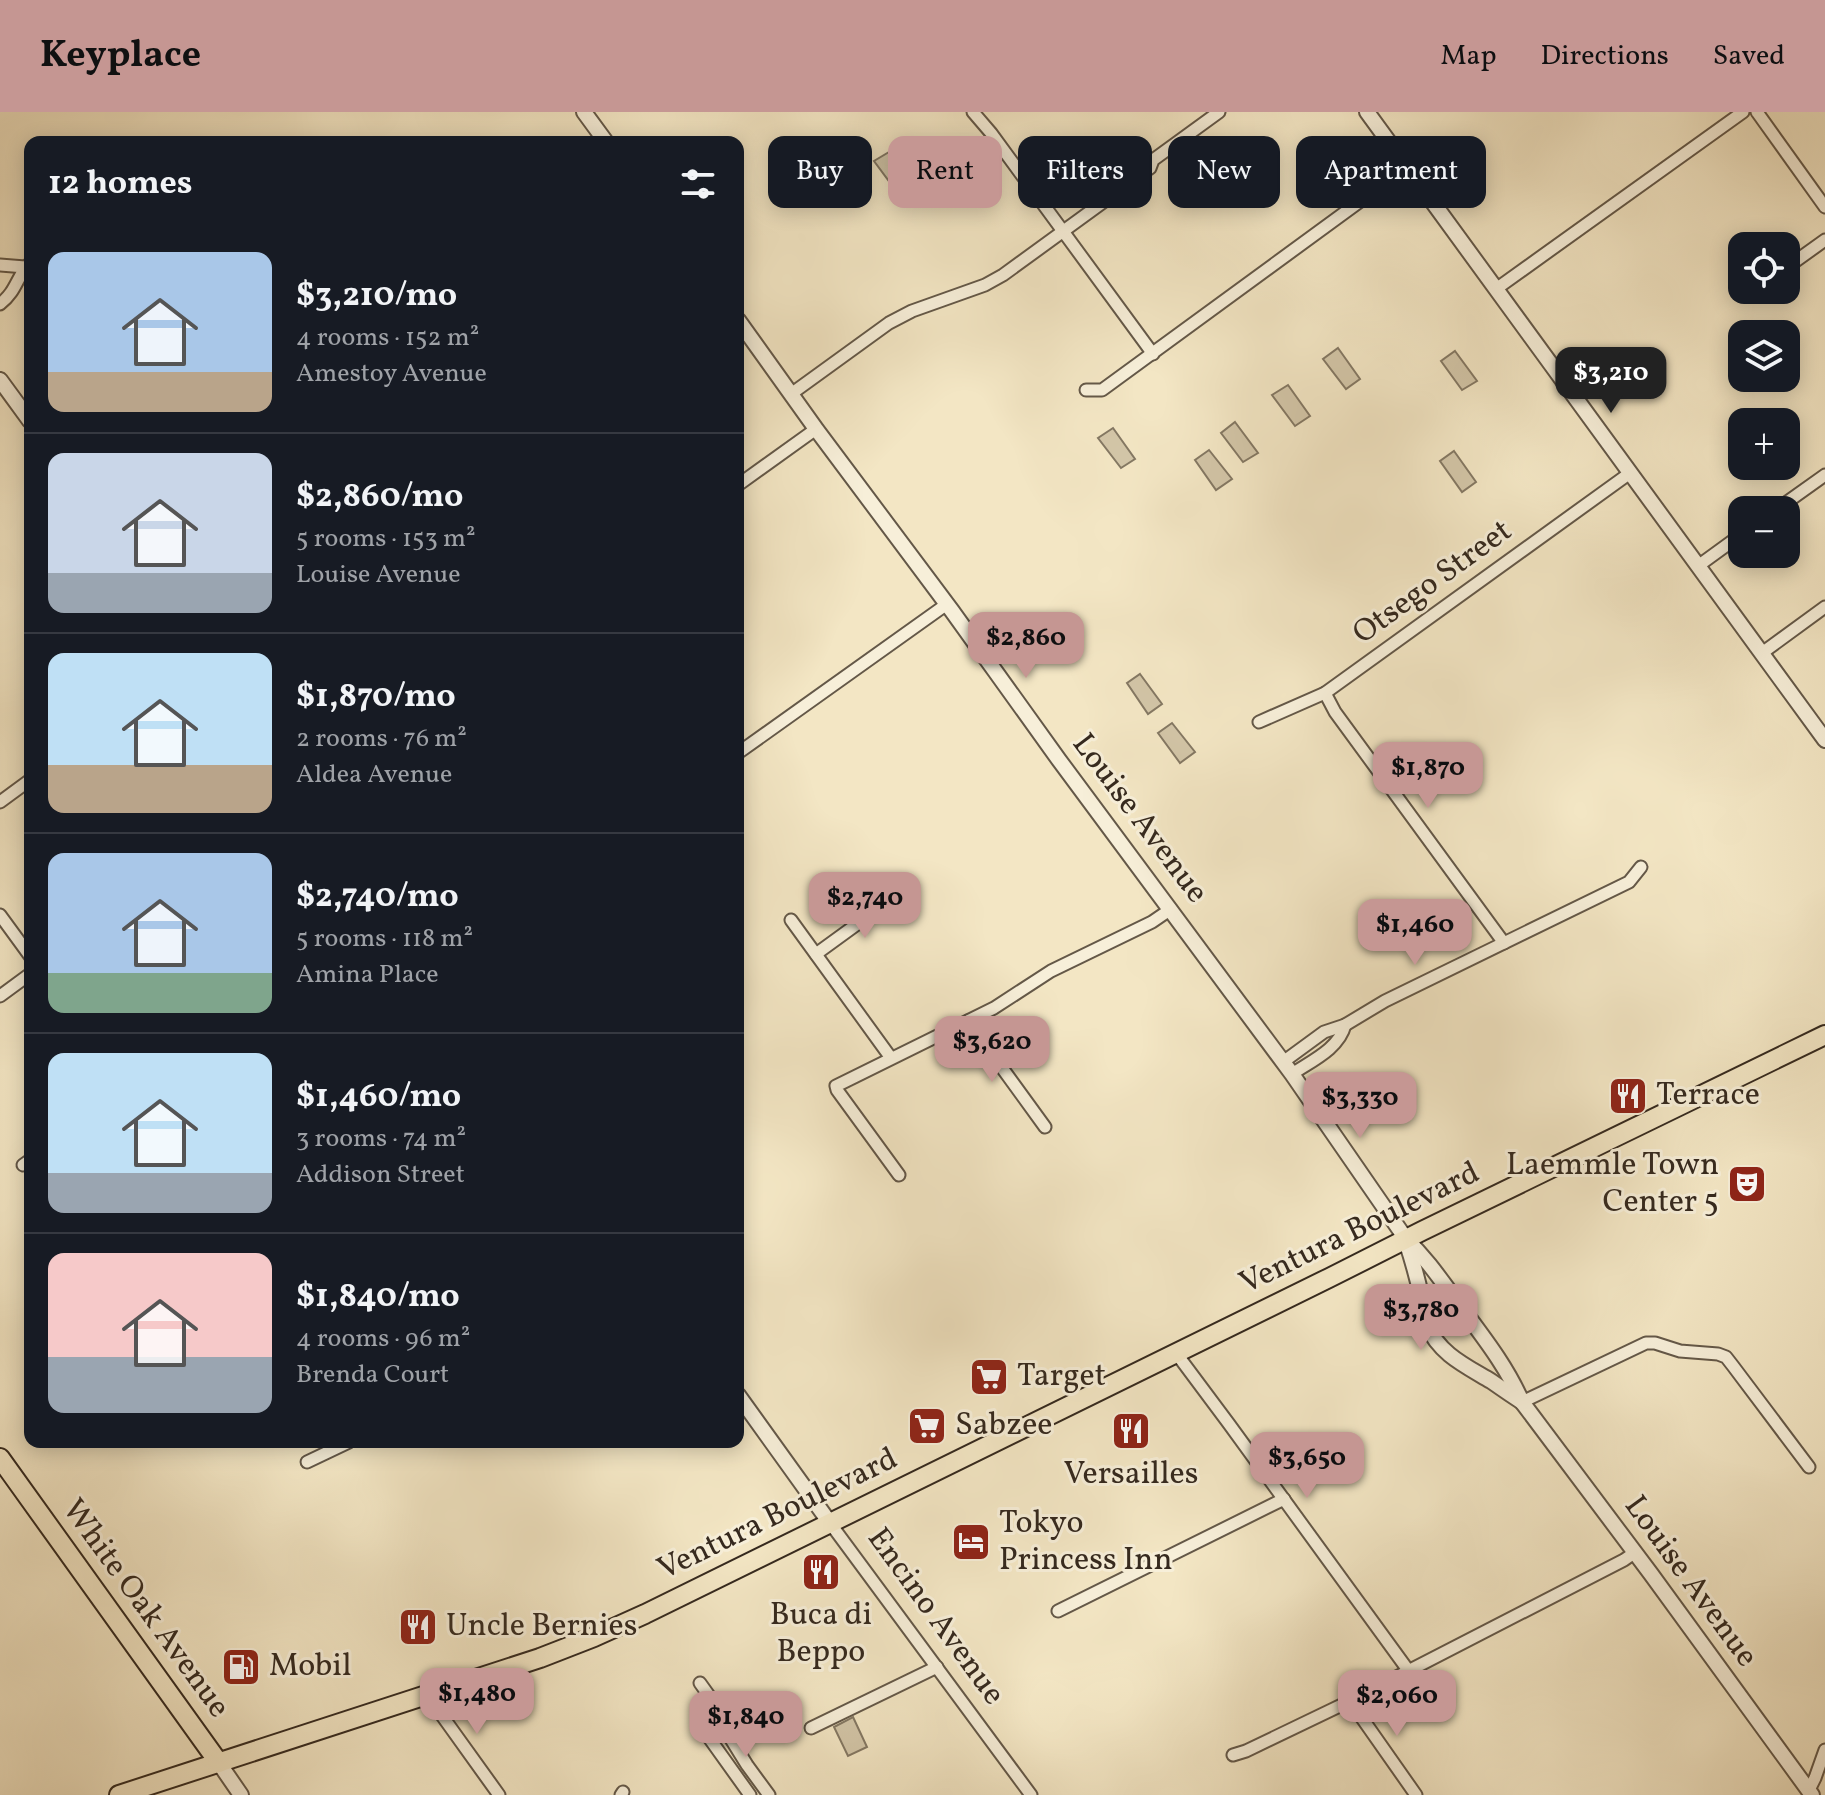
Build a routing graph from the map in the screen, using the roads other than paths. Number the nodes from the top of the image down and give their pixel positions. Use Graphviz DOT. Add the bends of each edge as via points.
graph roads {
  1 [pos="584,112"];
  2 [pos="973,112"];
  3 [pos="1219,112"];
  4 [pos="1367,112"];
  5 [pos="1743,112"];
  6 [pos="1757,112"];
  7 [pos="602,136"];
  8 [pos="1384,136"];
  9 [pos="1825,207"];
  10 [pos="1351,208"];
  11 [pos="1437,208"];
  12 [pos="1062,231"];
  13 [pos="1825,240"];
  14 [pos="1800,258"];
  15 [pos="0,265"];
  16 [pos="24,265"];
  17 [pos="24,272"];
  18 [pos="1496,289"];
  19 [pos="0,304"];
  20 [pos="744,328"];
  21 [pos="1153,354"];
  22 [pos="0,380"];
  23 [pos="1086,390"];
  24 [pos="791,394"];
  25 [pos="24,413"];
  26 [pos="816,429"];
  27 [pos="1630,473"];
  28 [pos="1825,475"];
  29 [pos="744,481"];
  30 [pos="1796,496"];
  31 [pos="1728,544"];
  32 [pos="1698,566"];
  33 [pos="947,604"];
  34 [pos="1825,607"];
  35 [pos="1762,653"];
  36 [pos="1325,693"];
  37 [pos="1259,722"];
  38 [pos="1825,740"];
  39 [pos="744,749"];
  40 [pos="24,784"];
  41 [pos="0,802"];
  42 [pos="1641,867"];
  43 [pos="893,898"];
  44 [pos="1171,909"];
  45 [pos="0,915"];
  46 [pos="791,920"];
  47 [pos="1504,943"];
  48 [pos="24,948"];
  49 [pos="816,954"];
  50 [pos="24,978"];
  51 [pos="0,996"];
  52 [pos="968,1021"];
  53 [pos="1825,1035"];
  54 [pos="891,1058"];
  55 [pos="1288,1068"];
  56 [pos="1045,1127"];
  57 [pos="899,1175"];
  58 [pos="1406,1239"];
  59 [pos="1176,1353"];
  60 [pos="1522,1402"];
  61 [pos="744,1403"];
  62 [pos="336,1448"];
  63 [pos="0,1458"];
  64 [pos="307,1462"];
  65 [pos="1809,1467"];
  66 [pos="1284,1499"];
  67 [pos="830,1523"];
  68 [pos="1634,1553"];
  69 [pos="1058,1611"];
  70 [pos="937,1667"];
  71 [pos="1408,1670"];
  72 [pos="700,1683"];
  73 [pos="430,1694"];
  74 [pos="1350,1701"];
  75 [pos="720,1718"];
  76 [pos="811,1728"];
  77 [pos="1825,1750"];
  78 [pos="1233,1755"];
  79 [pos="219,1763"];
  80 [pos="747,1765"];
  81 [pos="735,1773"];
  82 [pos="1810,1793"];
  83 [pos="119,1795"];
  84 [pos="241,1795"];
  85 [pos="499,1795"];
  86 [pos="750,1795"];
  87 [pos="769,1795"];
  88 [pos="1031,1795"];
  89 [pos="1416,1795"];
  1 -- 7 [label="street"];
  2 -- 12 [label="street"];
  3 -- 12 [label="street"];
  4 -- 8 [label="street"];
  5 -- 18 [label="street"];
  6 -- 9 [label="street"];
  10 -- 21 [label="street"];
  11 -- 18 [label="street"];
  12 -- 21 [label="street"];
  12 -- 24 [label="street" via="985,285 889,323"];
  13 -- 14 [label="street"];
  15 -- 16 [label="street"];
  17 -- 19 [label="street"];
  18 -- 27 [label="street"];
  20 -- 24 [label="street, Louise Avenue"];
  21 -- 23 [label="street" via="1102,390"];
  22 -- 25 [label="street"];
  24 -- 26 [label="street, Louise Avenue"];
  26 -- 29 [label="street"];
  26 -- 33 [label="street, Louise Avenue"];
  27 -- 32 [label="street"];
  27 -- 36 [label="street, Otsego Street"];
  28 -- 30 [label="street"];
  31 -- 32 [label="street"];
  32 -- 35 [label="street"];
  33 -- 39 [label="street"];
  33 -- 44 [label="street, Louise Avenue"];
  34 -- 35 [label="street"];
  35 -- 38 [label="street"];
  36 -- 37 [label="street, Otsego Street"];
  36 -- 47 [label="street"];
  40 -- 41 [label="street"];
  42 -- 47 [label="street" via="1629,882"];
  43 -- 49 [label="street"];
  44 -- 52 [label="street"];
  44 -- 55 [label="street, Louise Avenue"];
  45 -- 48 [label="street"];
  46 -- 49 [label="street"];
  47 -- 55 [label="street" via="1385,1001 1345,1025 1332,1047"];
  49 -- 54 [label="street"];
  50 -- 51 [label="street"];
  52 -- 54 [label="street"];
  52 -- 56 [label="street"];
  53 -- 58 [label="main road, Ventura Boulevard"];
  54 -- 57 [label="street" via="836,1086"];
  55 -- 58 [label="street, Louise Avenue"];
  58 -- 59 [label="main road, Ventura Boulevard"];
  58 -- 60 [label="street, Louise Avenue" via="1474,1323"];
  58 -- 60 [label="street, Louise Avenue" via="1434,1338 1456,1361"];
  59 -- 66 [label="street"];
  59 -- 67 [label="main road, Ventura Boulevard"];
  60 -- 65 [label="street" via="1646,1343 1718,1354 1726,1357"];
  60 -- 68 [label="street, Louise Avenue"];
  61 -- 67 [label="street, Encino Avenue"];
  62 -- 64 [label="street"];
  63 -- 79 [label="main road, White Oak Avenue"];
  66 -- 69 [label="street"];
  66 -- 71 [label="street"];
  67 -- 70 [label="street, Encino Avenue"];
  67 -- 73 [label="main road, Ventura Boulevard" via="594,1637"];
  68 -- 71 [label="street"];
  68 -- 82 [label="street, Louise Avenue"];
  70 -- 76 [label="street"];
  70 -- 88 [label="street, Encino Avenue"];
  71 -- 74 [label="street"];
  72 -- 75 [label="street"];
  73 -- 79 [label="main road, Ventura Boulevard"];
  73 -- 85 [label="street"];
  74 -- 78 [label="street"];
  74 -- 89 [label="street"];
  75 -- 80 [label="street"];
  75 -- 81 [label="street" via="702,1728"];
  77 -- 82 [label="street"];
  79 -- 83 [label="main road, Ventura Boulevard"];
  79 -- 84 [label="street, White Oak Avenue"];
  80 -- 81 [label="street"];
  80 -- 87 [label="street"];
  81 -- 86 [label="street"];
}
